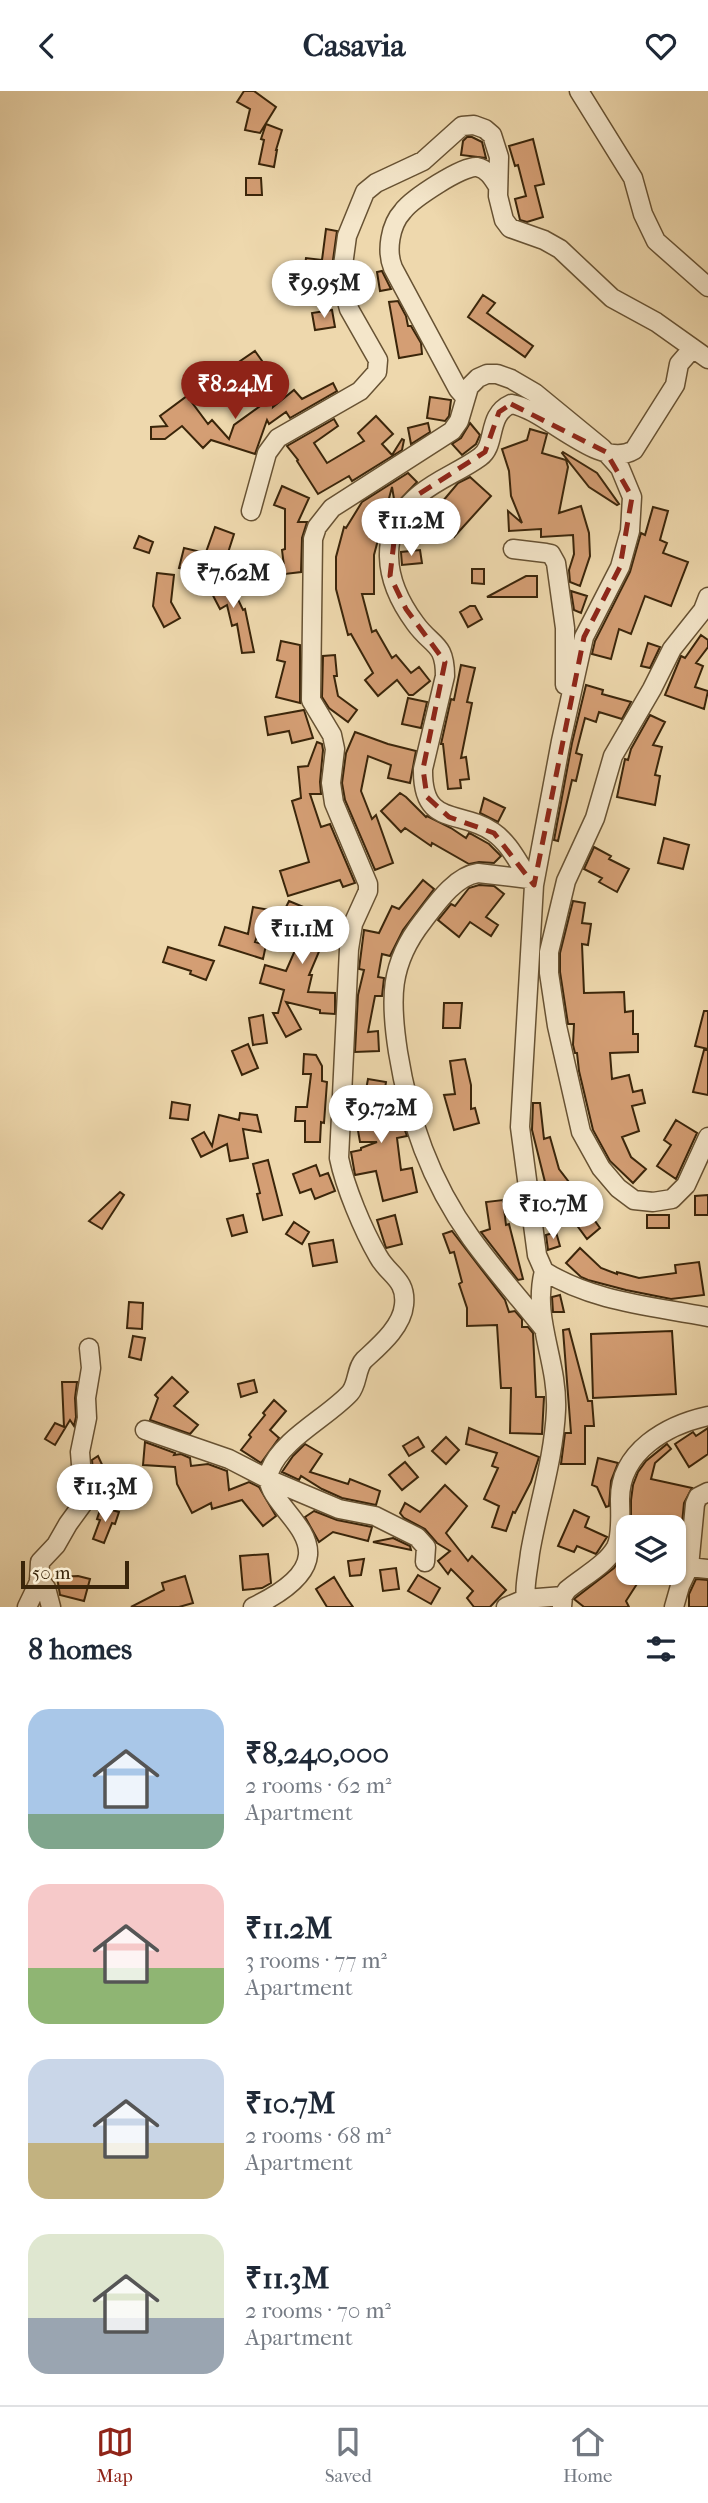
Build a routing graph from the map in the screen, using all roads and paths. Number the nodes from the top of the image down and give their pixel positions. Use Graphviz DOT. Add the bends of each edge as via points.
graph roads {
  1 [pos="579,91"];
  2 [pos="497,185"];
  3 [pos="708,287"];
  4 [pos="700,354"];
  5 [pos="466,397"];
  6 [pos="606,452"];
  7 [pos="251,511"];
  8 [pos="513,549"];
  9 [pos="708,597"];
  10 [pos="561,741"];
  11 [pos="531,882"];
  12 [pos="708,1137"];
  13 [pos="544,1271"];
  14 [pos="708,1317"];
  15 [pos="544,1329"];
  16 [pos="89,1348"];
  17 [pos="708,1416"];
  18 [pos="145,1430"];
  19 [pos="268,1479"];
  20 [pos="708,1492"];
  21 [pos="425,1562"];
  22 [pos="689,1567"];
  23 [pos="708,1569"];
  24 [pos="39,1579"];
  25 [pos="563,1601"];
  26 [pos="526,1603"];
  27 [pos="27,1607"];
  28 [pos="51,1607"];
  29 [pos="253,1607"];
  30 [pos="506,1607"];
  31 [pos="674,1607"];
  1 -- 3 [label="street" via="633,178 656,241"];
  2 -- 4 [label="street" via="510,228 560,249 612,298"];
  2 -- 5 [label="street" via="489,173 476,167 452,175 403,210 389,247 393,268"];
  2 -- 7 [label="street" via="499,157 492,135 474,125 462,126 423,161 365,192 346,236 341,280 349,309 378,359 377,372 360,391 278,438 267,453"];
  4 -- 6 [label="street" via="679,364 672,391 634,450 625,455"];
  5 -- 6 [label="street" via="469,387 487,374 511,379 535,393"];
  5 -- 19 [label="street" via="452,431 332,508 313,539 311,700 331,735 334,803 368,884 349,949 339,1158 379,1258 402,1285 405,1303 389,1335 361,1363 352,1392 294,1439 269,1471"];
  6 -- 10 [label="street" via="620,468 632,498 630,531 620,567 584,637"];
  6 -- 11 [label="street" via="530,410 511,404 503,407 485,452 419,494 396,524 389,553 396,593 445,662 424,769 427,797 449,817 494,833"];
  8 -- 10 [label="street" via="551,554 556,563 566,640"];
  9 -- 12 [label="street" via="672,649 613,756 598,810 566,881 550,952 557,1026 581,1132 618,1188 634,1200 672,1199 686,1185"];
  10 -- 11 [label="street"];
  11 -- 13 [label="street" via="520,1127 537,1255"];
  11 -- 15 [label="street" via="478,873 457,883 415,931 402,955 393,981 392,1012 411,1119 434,1173 470,1237"];
  13 -- 14 [label="street" via="612,1299"];
  13 -- 15 [label="street" via="539,1307"];
  15 -- 26 [label="street" via="556,1409"];
  16 -- 24 [label="street" via="87,1418 80,1452 84,1503 40,1562"];
  17 -- 25 [label="street" via="675,1426 630,1461 620,1496 617,1544"];
  18 -- 19 [label="street" via="229,1459"];
  19 -- 21 [label="street" via="339,1509 375,1516 417,1537 426,1547"];
  19 -- 29 [label="street" via="304,1532 308,1552 298,1578"];
  20 -- 22 [label="street" via="695,1504"];
  22 -- 23 [label="street"];
  22 -- 31 [label="street"];
  24 -- 27 [label="street"];
  24 -- 28 [label="street"];
  25 -- 26 [label="street"];
  26 -- 30 [label="street"];
}
